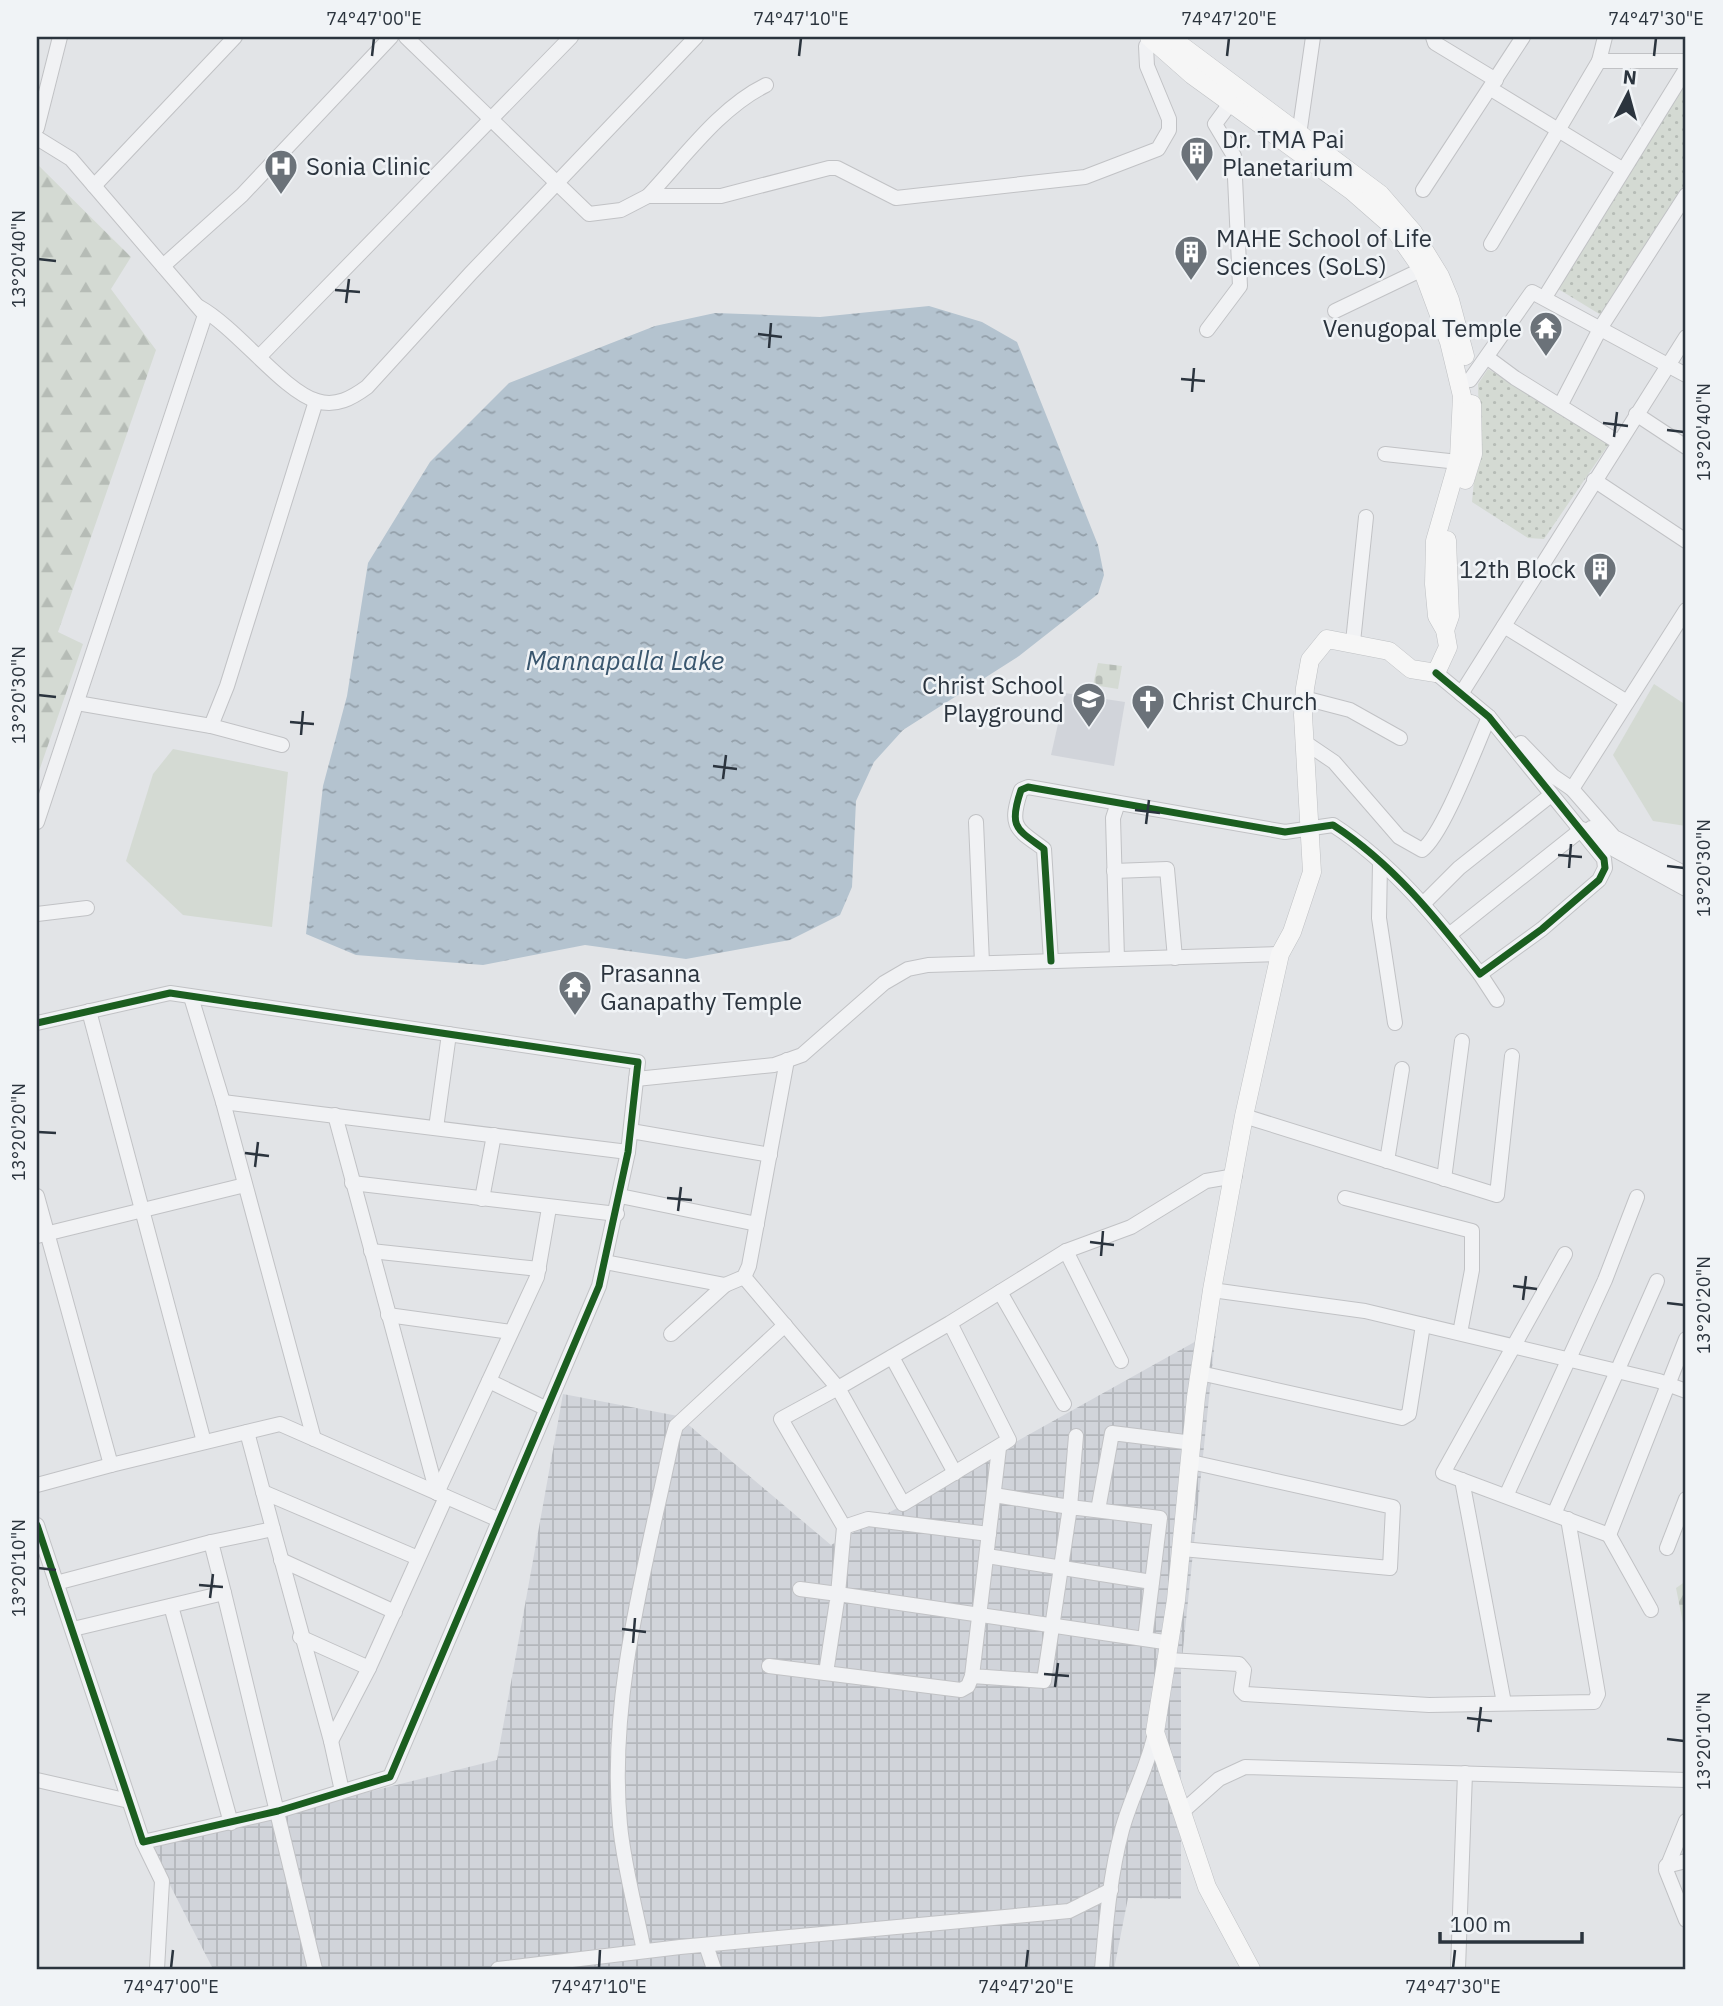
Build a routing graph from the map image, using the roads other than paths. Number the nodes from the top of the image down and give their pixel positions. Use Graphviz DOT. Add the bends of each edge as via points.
graph roads {
  1 [pos="60,37"];
  2 [pos="234,37"];
  3 [pos="391,37"];
  4 [pos="406,37"];
  5 [pos="571,37"];
  6 [pos="696,37"];
  7 [pos="1170,37"];
  8 [pos="1313,37"];
  9 [pos="1433,37"];
  10 [pos="1523,37"];
  11 [pos="1605,37"];
  12 [pos="1152,38"];
  13 [pos="1599,61"];
  14 [pos="1686,61"];
  15 [pos="1686,69"];
  16 [pos="766,85"];
  17 [pos="1493,85"];
  18 [pos="1236,96"];
  19 [pos="492,120"];
  20 [pos="37,128"];
  21 [pos="1559,131"];
  22 [pos="1299,135"];
  23 [pos="37,138"];
  24 [pos="1622,169"];
  25 [pos="557,183"];
  26 [pos="94,186"];
  27 [pos="1423,190"];
  28 [pos="648,196"];
  29 [pos="1684,203"];
  30 [pos="1491,244"];
  31 [pos="163,266"];
  32 [pos="1427,267"];
  33 [pos="1545,297"];
  34 [pos="199,307"];
  35 [pos="1335,311"];
  36 [pos="1601,327"];
  37 [pos="1207,330"];
  38 [pos="1686,337"];
  39 [pos="260,356"];
  40 [pos="1488,358"];
  41 [pos="1669,363"];
  42 [pos="1686,375"];
  43 [pos="1471,380"];
  44 [pos="316,401"];
  45 [pos="1560,406"];
  46 [pos="1636,414"];
  47 [pos="1618,442"];
  48 [pos="1686,447"];
  49 [pos="1385,454"];
  50 [pos="1458,462"];
  51 [pos="1594,480"];
  52 [pos="1366,517"];
  53 [pos="1686,541"];
  54 [pos="1686,610"];
  55 [pos="1504,626"];
  56 [pos="1445,630"];
  57 [pos="1353,642"];
  58 [pos="1436,673"];
  59 [pos="1463,691"];
  60 [pos="1304,698"];
  61 [pos="1627,702"];
  62 [pos="76,703"];
  63 [pos="1489,717"];
  64 [pos="211,726"];
  65 [pos="1400,738"];
  66 [pos="1306,743"];
  67 [pos="282,745"];
  68 [pos="1553,776"];
  69 [pos="1572,789"];
  70 [pos="1551,795"];
  71 [pos="1118,803"];
  72 [pos="37,822"];
  73 [pos="976,822"];
  74 [pos="1312,828"];
  75 [pos="1582,829"];
  76 [pos="1380,863"];
  77 [pos="1114,872"];
  78 [pos="1686,874"];
  79 [pos="1686,889"];
  80 [pos="1424,903"];
  81 [pos="87,908"];
  82 [pos="37,914"];
  83 [pos="1449,935"];
  84 [pos="1280,954"];
  85 [pos="1175,958"];
  86 [pos="1117,959"];
  87 [pos="1051,961"];
  88 [pos="982,963"];
  89 [pos="1480,974"];
  90 [pos="191,997"];
  91 [pos="1497,1000"];
  92 [pos="89,1011"];
  93 [pos="37,1023"];
  94 [pos="1395,1023"];
  95 [pos="449,1034"];
  96 [pos="1462,1041"];
  97 [pos="1512,1056"];
  98 [pos="787,1060"];
  99 [pos="1402,1069"];
  100 [pos="636,1079"];
  101 [pos="223,1102"];
  102 [pos="335,1115"];
  103 [pos="1244,1116"];
  104 [pos="436,1128"];
  105 [pos="631,1131"];
  106 [pos="494,1135"];
  107 [pos="628,1152"];
  108 [pos="770,1155"];
  109 [pos="1387,1161"];
  110 [pos="1235,1176"];
  111 [pos="1444,1179"];
  112 [pos="352,1183"];
  113 [pos="246,1185"];
  114 [pos="37,1196"];
  115 [pos="620,1196"];
  116 [pos="1637,1197"];
  117 [pos="1345,1198"];
  118 [pos="482,1199"];
  119 [pos="549,1208"];
  120 [pos="142,1210"];
  121 [pos="617,1214"];
  122 [pos="757,1224"];
  123 [pos="42,1235"];
  124 [pos="371,1251"];
  125 [pos="1066,1251"];
  126 [pos="1565,1254"];
  127 [pos="605,1262"];
  128 [pos="539,1269"];
  129 [pos="744,1277"];
  130 [pos="1657,1281"];
  131 [pos="725,1285"];
  132 [pos="1212,1290"];
  133 [pos="1000,1292"];
  134 [pos="388,1315"];
  135 [pos="950,1323"];
  136 [pos="785,1325"];
  137 [pos="1423,1325"];
  138 [pos="512,1332"];
  139 [pos="1461,1333"];
  140 [pos="671,1334"];
  141 [pos="1686,1339"];
  142 [pos="1512,1346"];
  143 [pos="892,1357"];
  144 [pos="1568,1359"];
  145 [pos="1121,1361"];
  146 [pos="1616,1371"];
  147 [pos="1200,1373"];
  148 [pos="489,1381"];
  149 [pos="1668,1384"];
  150 [pos="838,1388"];
  151 [pos="1686,1391"];
  152 [pos="1064,1404"];
  153 [pos="547,1409"];
  154 [pos="247,1432"];
  155 [pos="1076,1436"];
  156 [pos="314,1439"];
  157 [pos="204,1442"];
  158 [pos="1193,1443"];
  159 [pos="999,1448"];
  160 [pos="1191,1462"];
  161 [pos="111,1465"];
  162 [pos="956,1473"];
  163 [pos="1462,1480"];
  164 [pos="37,1485"];
  165 [pos="263,1492"];
  166 [pos="441,1495"];
  167 [pos="994,1495"];
  168 [pos="1506,1496"];
  169 [pos="1686,1499"];
  170 [pos="1070,1507"];
  171 [pos="1098,1510"];
  172 [pos="1561,1517"];
  173 [pos="499,1520"];
  174 [pos="37,1525"];
  175 [pos="844,1527"];
  176 [pos="273,1529"];
  177 [pos="989,1534"];
  178 [pos="1609,1535"];
  179 [pos="211,1542"];
  180 [pos="1667,1548"];
  181 [pos="1182,1549"];
  182 [pos="987,1556"];
  183 [pos="418,1558"];
  184 [pos="281,1560"];
  185 [pos="1061,1569"];
  186 [pos="1152,1582"];
  187 [pos="56,1583"];
  188 [pos="800,1589"];
  189 [pos="224,1593"];
  190 [pos="838,1594"];
  191 [pos="171,1606"];
  192 [pos="1651,1611"];
  193 [pos="395,1612"];
  194 [pos="980,1615"];
  195 [pos="1052,1626"];
  196 [pos="73,1629"];
  197 [pos="300,1637"];
  198 [pos="1145,1639"];
  199 [pos="1169,1651"];
  200 [pos="769,1666"];
  201 [pos="369,1668"];
  202 [pos="826,1673"];
  203 [pos="972,1676"];
  204 [pos="1504,1703"];
  205 [pos="1155,1732"];
  206 [pos="331,1741"];
  207 [pos="1465,1773"];
  208 [pos="37,1780"];
  209 [pos="1686,1780"];
  210 [pos="342,1791"];
  211 [pos="129,1801"];
  212 [pos="278,1811"];
  213 [pos="1182,1812"];
  214 [pos="1686,1821"];
  215 [pos="231,1823"];
  216 [pos="143,1842"];
  217 [pos="1686,1861"];
  218 [pos="1666,1866"];
  219 [pos="1111,1890"];
  220 [pos="1686,1920"];
  221 [pos="706,1945"];
  222 [pos="644,1951"];
  223 [pos="157,1969"];
  224 [pos="315,1969"];
  225 [pos="498,1969"];
  226 [pos="714,1969"];
  227 [pos="1101,1969"];
  228 [pos="1251,1969"];
  229 [pos="1458,1969"];
  1 -- 20 [label="street"];
  2 -- 26 [label="street"];
  3 -- 31 [label="street" via="242,195"];
  4 -- 19 [label="street"];
  5 -- 19 [label="street"];
  6 -- 25 [label="street"];
  7 -- 18 [label="main road"];
  8 -- 22 [label="street"];
  9 -- 17 [label="street"];
  10 -- 17 [label="street"];
  11 -- 13 [label="street"];
  12 -- 18 [label="main road" via="1192,75"];
  12 -- 28 [label="street" via="1146,46 1147,66 1169,119 1169,130 1158,149 1085,177 896,198 829,168 721,197"];
  13 -- 14 [label="street"];
  13 -- 21 [label="street"];
  15 -- 24 [label="street"];
  16 -- 28 [label="street" via="747,94 722,117"];
  17 -- 21 [label="street"];
  17 -- 27 [label="street"];
  18 -- 22 [label="main road"];
  18 -- 32 [label="main road" via="1392,226"];
  18 -- 37 [label="street" via="1215,124 1234,156 1240,286"];
  19 -- 25 [label="street"];
  19 -- 39 [label="street"];
  21 -- 24 [label="street"];
  21 -- 30 [label="street"];
  22 -- 32 [label="main road" via="1380,194 1413,232"];
  23 -- 26 [label="street" via="71,159"];
  24 -- 33 [label="street"];
  25 -- 28 [label="street" via="589,214 621,210"];
  25 -- 44 [label="street" via="366,387 348,401"];
  26 -- 31 [label="street"];
  29 -- 36 [label="street"];
  31 -- 34 [label="street"];
  32 -- 35 [label="street"];
  32 -- 43 [label="main road" via="1450,300"];
  32 -- 50 [label="main road" via="1462,396"];
  33 -- 36 [label="street"];
  33 -- 40 [label="street" via="1532,292"];
  34 -- 39 [label="street" via="219,318"];
  34 -- 62 [label="street" via="205,314"];
  36 -- 41 [label="street"];
  36 -- 45 [label="street"];
  38 -- 41 [label="street"];
  39 -- 44 [label="street"];
  40 -- 43 [label="street"];
  40 -- 45 [label="street"];
  41 -- 42 [label="street"];
  41 -- 46 [label="street"];
  43 -- 56 [label="main road" via="1473,454 1447,543 1450,616"];
  44 -- 64 [label="street"];
  45 -- 47 [label="street"];
  46 -- 47 [label="street"];
  46 -- 48 [label="street"];
  47 -- 51 [label="street"];
  49 -- 50 [label="street"];
  50 -- 56 [label="main road" via="1435,541 1433,584 1437,616"];
  51 -- 53 [label="street"];
  51 -- 55 [label="street"];
  52 -- 57 [label="street"];
  54 -- 61 [label="street"];
  55 -- 59 [label="street"];
  55 -- 61 [label="street"];
  56 -- 58 [label="main road" via="1448,647"];
  57 -- 58 [label="main road" via="1389,651 1411,669"];
  57 -- 60 [label="main road" via="1327,639 1311,660"];
  58 -- 59 [label="street"];
  59 -- 63 [label="street"];
  59 -- 68 [label="street"];
  60 -- 65 [label="street" via="1350,710"];
  60 -- 66 [label="main road"];
  61 -- 69 [label="street"];
  62 -- 64 [label="street"];
  62 -- 72 [label="street"];
  63 -- 66 [label="street" via="1443,819 1422,850 1399,837 1335,762"];
  63 -- 70 [label="street"];
  64 -- 67 [label="street"];
  66 -- 74 [label="main road"];
  68 -- 69 [label="street"];
  68 -- 79 [label="street" via="1565,800 1608,846"];
  69 -- 78 [label="street" via="1614,837"];
  70 -- 75 [label="street"];
  70 -- 80 [label="street" via="1459,868"];
  71 -- 74 [label="street" via="1285,832"];
  71 -- 77 [label="street" via="1113,818"];
  71 -- 87 [label="street" via="1028,787 1021,790 1015,807 1018,830 1044,849"];
  73 -- 88 [label="street"];
  74 -- 76 [label="street" via="1333,825"];
  74 -- 84 [label="main road" via="1312,872"];
  75 -- 83 [label="street"];
  75 -- 89 [label="street" via="1604,859 1599,880"];
  76 -- 80 [label="street"];
  76 -- 94 [label="street" via="1380,918"];
  77 -- 85 [label="street" via="1167,869"];
  77 -- 86 [label="street"];
  80 -- 83 [label="street"];
  81 -- 82 [label="street"];
  83 -- 89 [label="street"];
  84 -- 85 [label="street"];
  84 -- 103 [label="main road"];
  85 -- 86 [label="street"];
  86 -- 87 [label="street"];
  87 -- 88 [label="street"];
  88 -- 98 [label="street" via="908,969 884,983 802,1055"];
  89 -- 91 [label="street"];
  90 -- 92 [label="street" via="170,993"];
  90 -- 95 [label="street"];
  90 -- 101 [label="street"];
  92 -- 93 [label="street"];
  92 -- 120 [label="street"];
  95 -- 100 [label="street" via="638,1062"];
  95 -- 104 [label="street"];
  96 -- 111 [label="street"];
  97 -- 111 [label="street" via="1497,1195"];
  98 -- 100 [label="street"];
  98 -- 108 [label="street"];
  99 -- 109 [label="street"];
  100 -- 105 [label="street"];
  101 -- 102 [label="street"];
  101 -- 113 [label="street"];
  102 -- 104 [label="street"];
  102 -- 112 [label="street"];
  103 -- 109 [label="street"];
  103 -- 110 [label="main road"];
  104 -- 106 [label="street"];
  105 -- 107 [label="street"];
  105 -- 108 [label="street"];
  106 -- 107 [label="street"];
  106 -- 118 [label="street"];
  107 -- 115 [label="street"];
  108 -- 122 [label="street"];
  109 -- 111 [label="street"];
  110 -- 125 [label="street" via="1206,1181 1131,1227"];
  110 -- 132 [label="main road"];
  112 -- 118 [label="street"];
  112 -- 124 [label="street"];
  113 -- 120 [label="street"];
  113 -- 156 [label="street"];
  114 -- 123 [label="street"];
  115 -- 121 [label="street"];
  115 -- 122 [label="street"];
  116 -- 144 [label="street"];
  117 -- 139 [label="street" via="1472,1231 1472,1270"];
  118 -- 119 [label="street"];
  119 -- 121 [label="street"];
  119 -- 128 [label="street"];
  120 -- 123 [label="street"];
  120 -- 157 [label="street"];
  121 -- 127 [label="street"];
  122 -- 129 [label="street"];
  123 -- 161 [label="street"];
  124 -- 128 [label="street"];
  124 -- 134 [label="street"];
  125 -- 133 [label="street"];
  125 -- 145 [label="street"];
  126 -- 142 [label="street"];
  127 -- 131 [label="street"];
  127 -- 153 [label="street"];
  128 -- 138 [label="street"];
  129 -- 131 [label="street"];
  129 -- 136 [label="street"];
  130 -- 146 [label="street"];
  131 -- 140 [label="street"];
  132 -- 137 [label="street" via="1324,1303"];
  132 -- 147 [label="main road"];
  133 -- 135 [label="street"];
  133 -- 152 [label="street"];
  134 -- 138 [label="street"];
  134 -- 166 [label="street"];
  135 -- 143 [label="street"];
  135 -- 159 [label="street" via="1009,1440"];
  136 -- 150 [label="street"];
  136 -- 222 [label="street" via="676,1426 671,1440 625,1688 619,1765 621,1827"];
  137 -- 139 [label="street"];
  137 -- 147 [label="street" via="1409,1414 1402,1418"];
  138 -- 148 [label="street"];
  139 -- 142 [label="street"];
  141 -- 149 [label="street"];
  142 -- 144 [label="street"];
  142 -- 163 [label="street" via="1443,1473"];
  143 -- 150 [label="street"];
  143 -- 162 [label="street"];
  144 -- 146 [label="street"];
  144 -- 168 [label="street"];
  146 -- 149 [label="street"];
  146 -- 172 [label="street"];
  147 -- 158 [label="main road"];
  148 -- 153 [label="street"];
  148 -- 166 [label="street"];
  149 -- 151 [label="street"];
  149 -- 178 [label="street"];
  150 -- 162 [label="street" via="903,1504"];
  150 -- 175 [label="street" via="781,1419"];
  153 -- 173 [label="street"];
  154 -- 156 [label="street" via="280,1424"];
  154 -- 157 [label="street"];
  154 -- 165 [label="street"];
  155 -- 170 [label="street"];
  156 -- 166 [label="street"];
  157 -- 161 [label="street"];
  158 -- 160 [label="main road"];
  158 -- 171 [label="street" via="1112,1433"];
  159 -- 162 [label="street"];
  159 -- 167 [label="street"];
  160 -- 181 [label="main road"];
  160 -- 181 [label="street" via="1393,1507 1390,1568"];
  161 -- 164 [label="street"];
  163 -- 168 [label="street"];
  163 -- 204 [label="street"];
  165 -- 176 [label="street"];
  165 -- 183 [label="street"];
  166 -- 173 [label="street"];
  166 -- 183 [label="street"];
  167 -- 170 [label="street"];
  167 -- 177 [label="street"];
  168 -- 172 [label="street"];
  169 -- 180 [label="street"];
  170 -- 171 [label="street"];
  170 -- 185 [label="street"];
  171 -- 186 [label="street" via="1160,1518"];
  172 -- 178 [label="street"];
  172 -- 204 [label="street" via="1597,1699"];
  173 -- 210 [label="street" via="390,1777"];
  174 -- 187 [label="street"];
  175 -- 177 [label="street" via="868,1519"];
  175 -- 190 [label="street"];
  176 -- 179 [label="street"];
  176 -- 184 [label="street"];
  177 -- 182 [label="street"];
  178 -- 192 [label="street"];
  179 -- 187 [label="street"];
  179 -- 189 [label="street"];
  181 -- 199 [label="main road"];
  182 -- 185 [label="street"];
  182 -- 194 [label="street"];
  183 -- 193 [label="street"];
  184 -- 193 [label="street"];
  184 -- 197 [label="street"];
  185 -- 186 [label="street"];
  185 -- 195 [label="street"];
  186 -- 198 [label="street"];
  187 -- 196 [label="street"];
  188 -- 190 [label="street"];
  189 -- 191 [label="street"];
  189 -- 212 [label="street"];
  190 -- 194 [label="street"];
  190 -- 202 [label="street"];
  191 -- 196 [label="street"];
  191 -- 215 [label="street"];
  193 -- 201 [label="street"];
  194 -- 195 [label="street"];
  194 -- 203 [label="street"];
  195 -- 198 [label="street"];
  195 -- 203 [label="street" via="1044,1681"];
  196 -- 211 [label="street"];
  197 -- 201 [label="street"];
  197 -- 206 [label="street"];
  198 -- 199 [label="street"];
  199 -- 204 [label="street" via="1239,1664 1244,1670 1241,1690 1245,1694 1429,1705"];
  199 -- 205 [label="main road"];
  200 -- 202 [label="street"];
  201 -- 206 [label="street"];
  202 -- 203 [label="street" via="961,1690"];
  205 -- 213 [label="main road"];
  205 -- 219 [label="street" via="1150,1758 1122,1829"];
  206 -- 210 [label="street"];
  207 -- 209 [label="street"];
  207 -- 213 [label="street" via="1245,1767 1219,1779"];
  207 -- 229 [label="street"];
  208 -- 211 [label="street"];
  210 -- 212 [label="street"];
  211 -- 216 [label="street"];
  212 -- 215 [label="street"];
  212 -- 224 [label="street"];
  213 -- 228 [label="main road" via="1206,1887"];
  214 -- 218 [label="street"];
  215 -- 216 [label="street"];
  216 -- 223 [label="street" via="162,1881"];
  217 -- 218 [label="street"];
  218 -- 220 [label="street"];
  219 -- 221 [label="street" via="1069,1910"];
  219 -- 227 [label="street"];
  221 -- 222 [label="street"];
  221 -- 226 [label="street"];
  222 -- 225 [label="street"];
}
